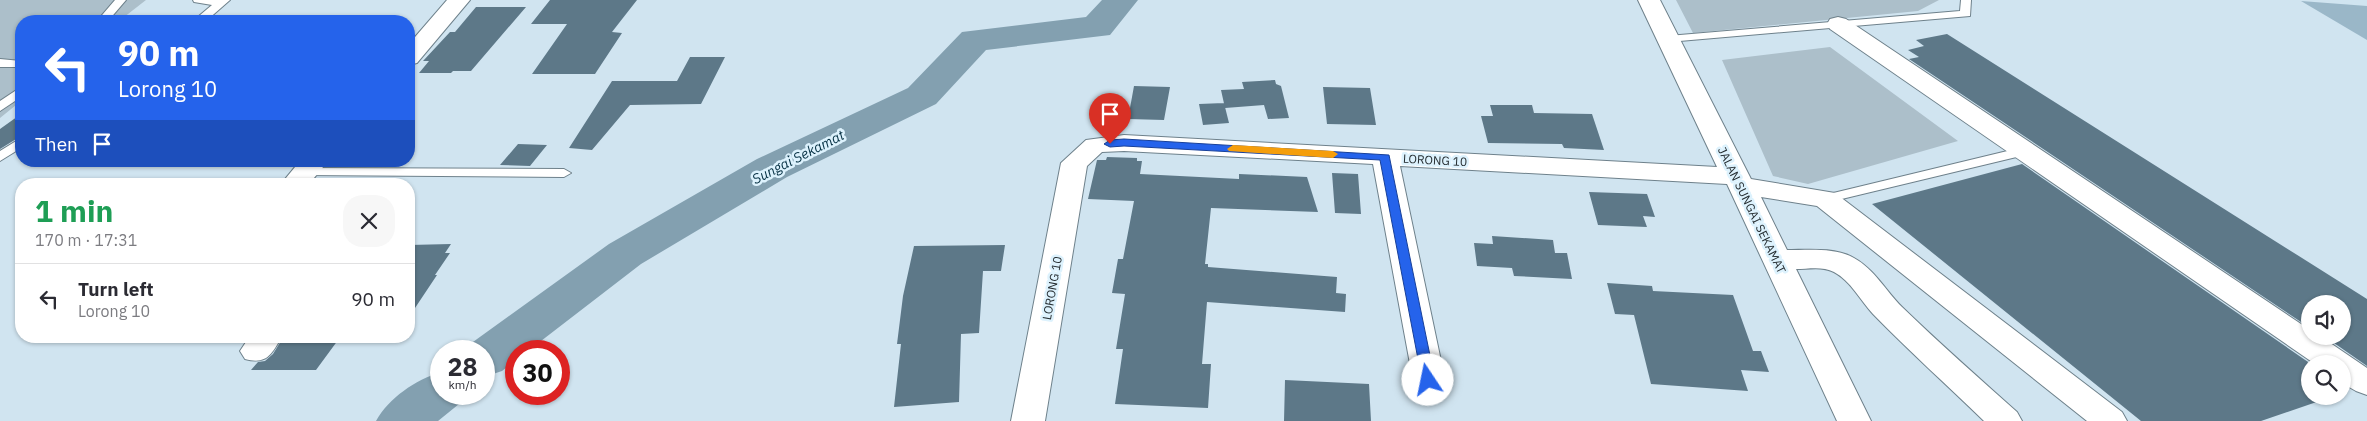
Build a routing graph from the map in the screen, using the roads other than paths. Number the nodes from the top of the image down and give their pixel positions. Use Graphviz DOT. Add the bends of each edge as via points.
graph roads {
  1 [pos="121,0"];
  2 [pos="198,0"];
  3 [pos="460,0"];
  4 [pos="1648,0"];
  5 [pos="1966,0"];
  6 [pos="222,2"];
  7 [pos="107,15"];
  8 [pos="206,15"];
  9 [pos="1838,24"];
  10 [pos="1668,39"];
  11 [pos="415,51"];
  12 [pos="0,63"];
  13 [pos="15,64"];
  14 [pos="15,96"];
  15 [pos="0,107"];
  16 [pos="15,146"];
  17 [pos="2024,151"];
  18 [pos="0,157"];
  19 [pos="1385,157"];
  20 [pos="304,172"];
  21 [pos="564,173"];
  22 [pos="1738,181"];
  23 [pos="1825,199"];
  24 [pos="1777,260"];
  25 [pos="2325,355"];
  26 [pos="2351,372"];
  27 [pos="1428,380"];
  28 [pos="2367,383"];
  29 [pos="1028,421"];
  30 [pos="1854,421"];
  31 [pos="2005,421"];
  32 [pos="2110,421"];
  1 -- 7 [label="lane"];
  2 -- 6 [label="lane"];
  3 -- 11 [label="street"];
  4 -- 10 [label="street, JALAN SUNGAI SEKAMAT"];
  5 -- 9 [label="lane" via="1966,14"];
  6 -- 8 [label="lane"];
  9 -- 10 [label="lane"];
  9 -- 17 [label="street"];
  10 -- 22 [label="street, JALAN SUNGAI SEKAMAT"];
  12 -- 13 [label="lane"];
  14 -- 15 [label="lane"];
  16 -- 18 [label="lane"];
  17 -- 23 [label="lane"];
  17 -- 25 [label="street"];
  19 -- 22 [label="street, LORONG 10"];
  19 -- 27 [label="street"];
  19 -- 29 [label="street, LORONG 10" via="1124,142 1095,145 1074,163"];
  20 -- 21 [label="lane"];
  22 -- 23 [label="street, LORONG 10"];
  22 -- 24 [label="street, JALAN SUNGAI SEKAMAT"];
  23 -- 32 [label="street"];
  24 -- 30 [label="street, JALAN SUNGAI SEKAMAT"];
  24 -- 31 [label="street" via="1821,259 1843,264 1859,276 1900,323"];
  26 -- 28 [label="street"];
}
